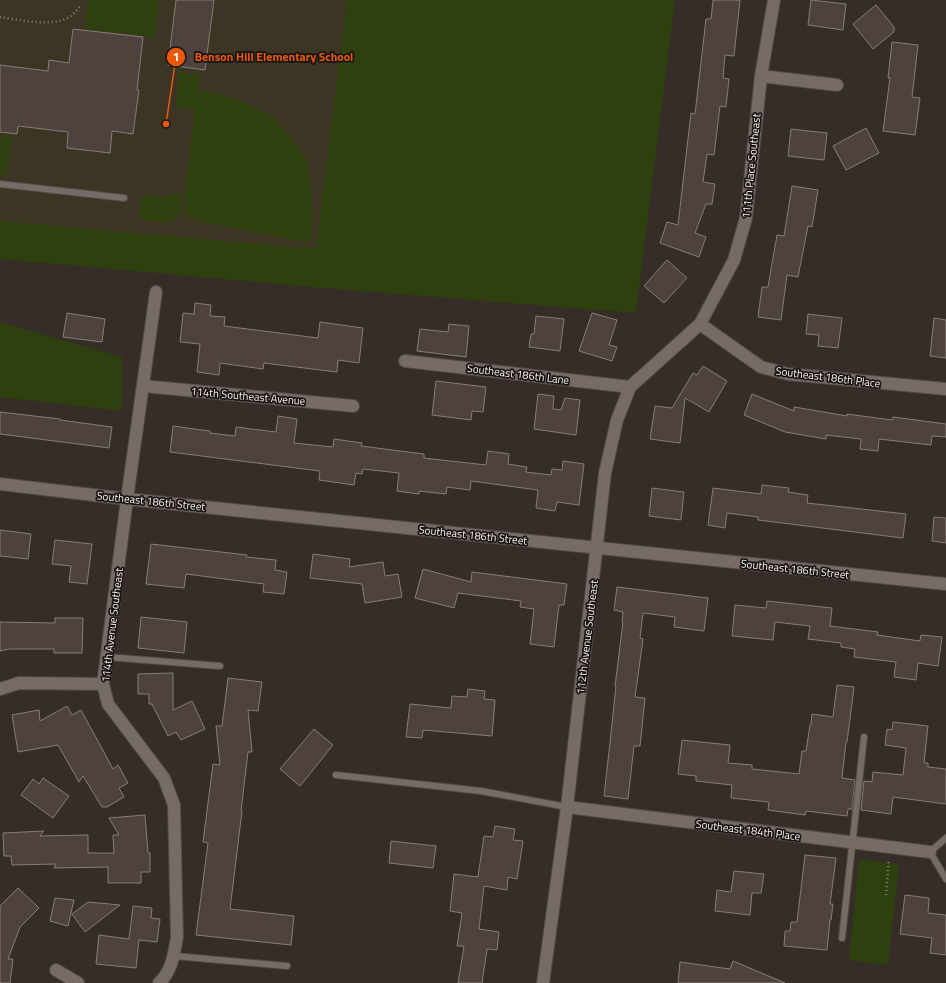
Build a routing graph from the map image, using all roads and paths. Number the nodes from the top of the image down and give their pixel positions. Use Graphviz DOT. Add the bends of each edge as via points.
graph roads {
  1 [pos="774,0"];
  2 [pos="80,8"];
  3 [pos="0,17"];
  4 [pos="761,76"];
  5 [pos="837,85"];
  6 [pos="0,184"];
  7 [pos="124,198"];
  8 [pos="156,292"];
  9 [pos="700,324"];
  10 [pos="405,361"];
  11 [pos="143,386"];
  12 [pos="630,387"];
  13 [pos="946,389"];
  14 [pos="353,406"];
  15 [pos="0,484"];
  16 [pos="127,499"];
  17 [pos="597,548"];
  18 [pos="946,584"];
  19 [pos="107,657"];
  20 [pos="220,666"];
  21 [pos="103,684"];
  22 [pos="0,689"];
  23 [pos="864,737"];
  24 [pos="336,776"];
  25 [pos="567,807"];
  26 [pos="946,838"];
  27 [pos="853,843"];
  28 [pos="890,847"];
  29 [pos="930,852"];
  30 [pos="946,879"];
  31 [pos="886,895"];
  32 [pos="842,938"];
  33 [pos="174,956"];
  34 [pos="287,966"];
  35 [pos="56,970"];
  36 [pos="78,983"];
  37 [pos="159,983"];
  38 [pos="543,983"];
  1 -- 4 [label="street, 111th Place Southeast"];
  2 -- 3 [label="path" via="69,18 46,23"];
  4 -- 5 [label="street"];
  4 -- 9 [label="street, 111th Place Southeast" via="746,218 734,260"];
  6 -- 7 [label="lane"];
  8 -- 11 [label="street, 114th Avenue Southeast"];
  9 -- 12 [label="street, 112th Avenue Southeast"];
  9 -- 13 [label="street, Southeast 186th Place" via="761,367 768,369 788,374"];
  10 -- 12 [label="street, Southeast 186th Lane"];
  11 -- 14 [label="street, 114th Southeast Avenue"];
  11 -- 16 [label="street, 114th Avenue Southeast"];
  12 -- 17 [label="street, 112th Avenue Southeast" via="617,420 605,473"];
  15 -- 16 [label="street, Southeast 186th Street"];
  16 -- 17 [label="street, Southeast 186th Street"];
  16 -- 19 [label="street, 114th Avenue Southeast"];
  17 -- 18 [label="street, Southeast 186th Street"];
  17 -- 25 [label="street, 112th Avenue Southeast"];
  19 -- 20 [label="lane"];
  19 -- 21 [label="street, 114th Avenue Southeast"];
  21 -- 22 [label="street" via="19,683"];
  21 -- 33 [label="street, 114th Avenue Southeast" via="108,704 164,778 174,805 177,937"];
  23 -- 27 [label="lane"];
  24 -- 25 [label="lane" via="481,791"];
  25 -- 27 [label="street, Southeast 184th Place"];
  25 -- 38 [label="street, 112th Avenue Southeast"];
  26 -- 29 [label="lane"];
  27 -- 28 [label="street, Southeast 184th Place"];
  27 -- 32 [label="lane"];
  28 -- 29 [label="street, Southeast 184th Place"];
  28 -- 31 [label="path"];
  29 -- 30 [label="lane"];
  33 -- 34 [label="lane"];
  33 -- 37 [label="street, 114th Avenue Southeast" via="171,966"];
  35 -- 36 [label="street"];
}
